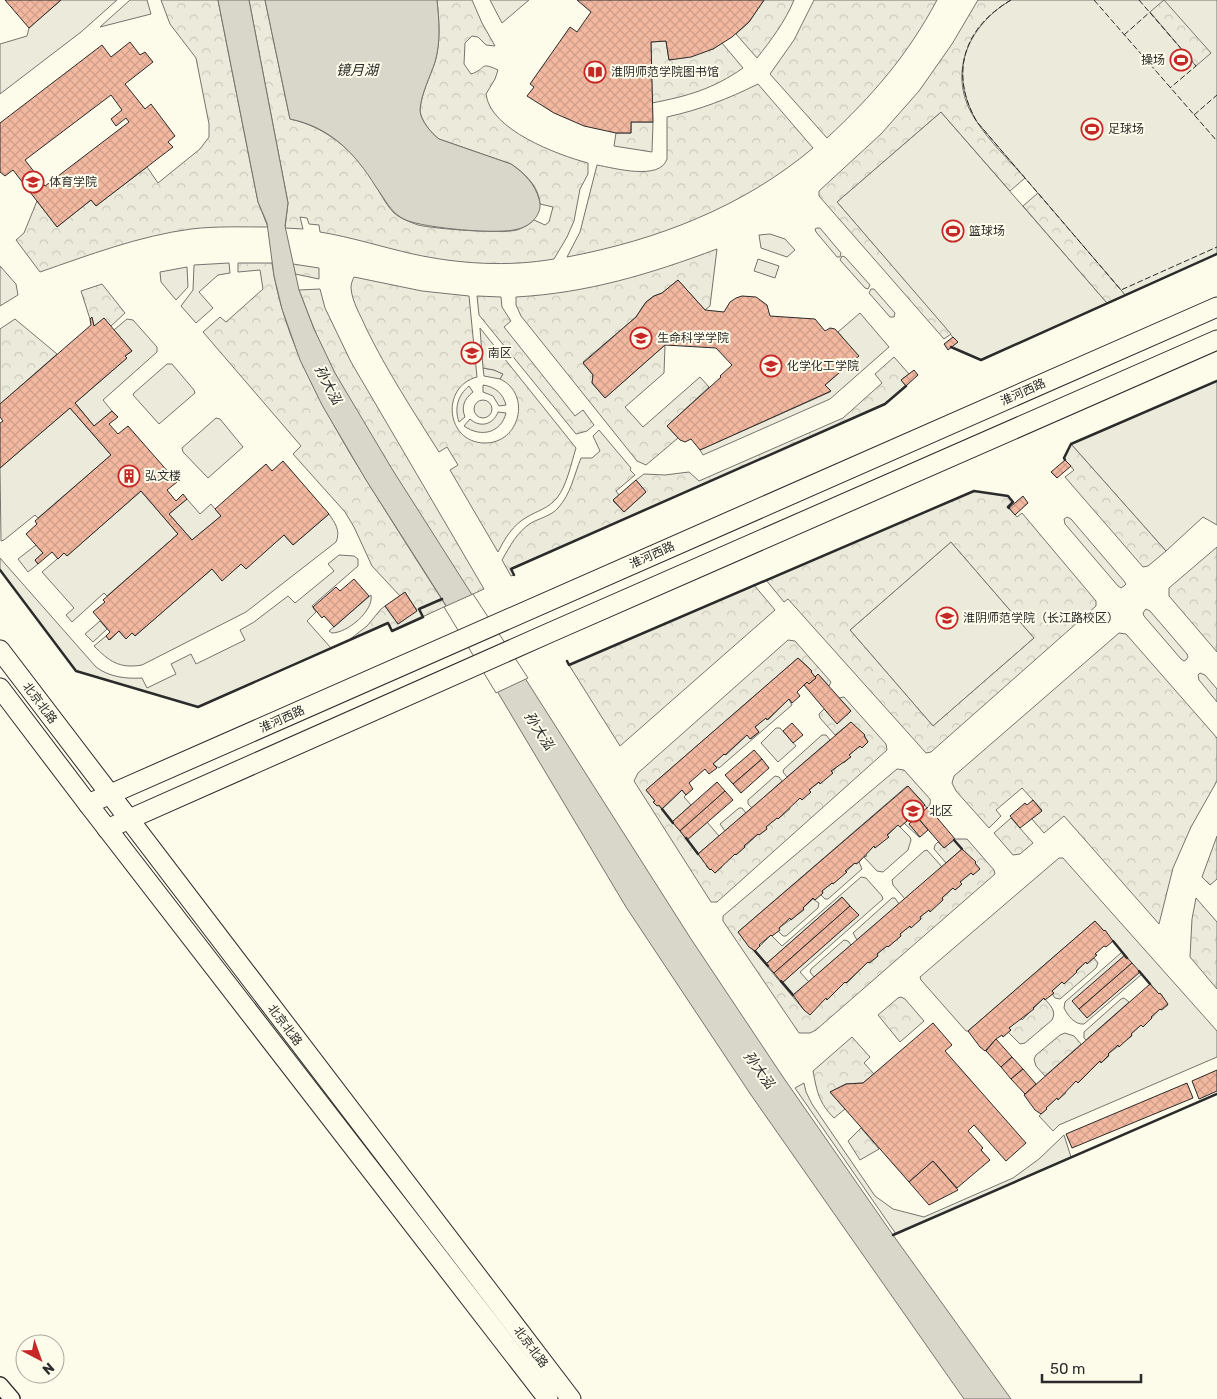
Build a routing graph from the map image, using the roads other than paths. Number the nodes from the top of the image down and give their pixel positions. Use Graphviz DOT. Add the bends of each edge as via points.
graph roads {
  1 [pos="1217,306"];
  2 [pos="1217,340"];
  3 [pos="979,411"];
  4 [pos="999,437"];
  5 [pos="0,650"];
  6 [pos="0,688"];
  7 [pos="110,794"];
  8 [pos="88,804"];
  9 [pos="129,820"];
  10 [pos="107,829"];
  11 [pos="0,1385"];
  12 [pos="568,1398"];
  13 [pos="12,1399"];
  14 [pos="548,1399"];
  1 -- 3 [label="main road, 淮河西路"];
  2 -- 4 [label="main road"];
  3 -- 4 [label="main road"];
  3 -- 7 [label="main road, 淮河西路"];
  4 -- 9 [label="main road"];
  5 -- 7 [label="main road, 北京北路"];
  6 -- 8 [label="main road, 北京北路"];
  7 -- 8 [label="main road, 淮河西路"];
  7 -- 9 [label="main road, 北京北路"];
  8 -- 10 [label="main road, 北京北路"];
  9 -- 10 [label="main road"];
  9 -- 12 [label="main road, 北京北路"];
  10 -- 14 [label="main road, 北京北路"];
  11 -- 13 [label="street"];
}
